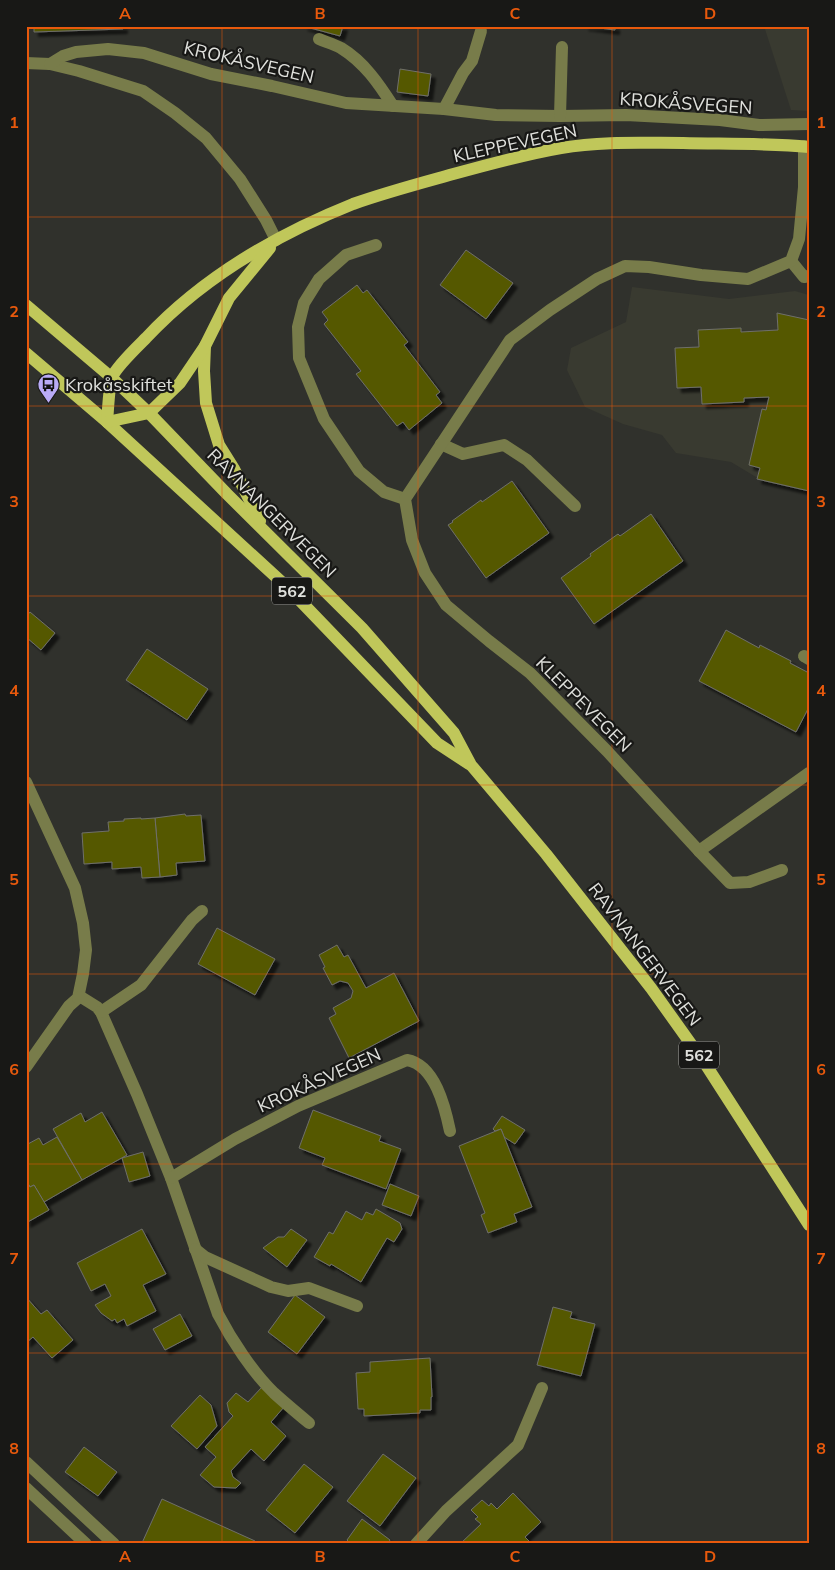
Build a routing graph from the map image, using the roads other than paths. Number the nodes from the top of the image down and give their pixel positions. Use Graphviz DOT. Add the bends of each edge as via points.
graph roads {
  1 [pos="481,31"];
  2 [pos="319,39"];
  3 [pos="562,47"];
  4 [pos="26,63"];
  5 [pos="50,64"];
  6 [pos="393,106"];
  7 [pos="444,109"];
  8 [pos="560,116"];
  9 [pos="809,124"];
  10 [pos="806,147"];
  11 [pos="276,240"];
  12 [pos="376,245"];
  13 [pos="791,261"];
  14 [pos="809,276"];
  15 [pos="26,305"];
  16 [pos="205,346"];
  17 [pos="26,353"];
  18 [pos="112,378"];
  19 [pos="149,413"];
  20 [pos="107,422"];
  21 [pos="441,444"];
  22 [pos="405,499"];
  23 [pos="575,506"];
  24 [pos="264,530"];
  25 [pos="471,765"];
  26 [pos="809,773"];
  27 [pos="26,782"];
  28 [pos="699,852"];
  29 [pos="782,870"];
  30 [pos="202,911"];
  31 [pos="78,998"];
  32 [pos="101,1012"];
  33 [pos="26,1067"];
  34 [pos="450,1131"];
  35 [pos="171,1178"];
  36 [pos="809,1225"];
  37 [pos="195,1249"];
  38 [pos="357,1306"];
  39 [pos="542,1388"];
  40 [pos="309,1423"];
  41 [pos="26,1462"];
  42 [pos="26,1488"];
  43 [pos="86,1544"];
  44 [pos="114,1544"];
  45 [pos="416,1544"];
  1 -- 7 [label="street" via="472,60"];
  2 -- 6 [label="street" via="340,48 359,62"];
  3 -- 8 [label="street"];
  4 -- 5 [label="street, KROKÅSVEGEN"];
  5 -- 6 [label="street, KROKÅSVEGEN" via="76,52 108,49 144,53 211,74 346,104"];
  5 -- 11 [label="street, KROKÅSVEGEN" via="143,91 175,113 206,138 240,179"];
  6 -- 7 [label="street, KROKÅSVEGEN"];
  7 -- 8 [label="street, KROKÅSVEGEN"];
  8 -- 9 [label="street, KROKÅSVEGEN" via="626,115 759,125"];
  10 -- 11 [label="main road, KLEPPEVEGEN" via="630,142 563,148 495,162 378,196 302,226"];
  10 -- 13 [label="street, KLEPPEVEGEN" via="799,239"];
  11 -- 16 [label="main road, KLEPPEVEGEN" via="229,298"];
  11 -- 18 [label="main road, KLEPPEVEGEN" via="214,278 179,305"];
  12 -- 22 [label="street" via="346,255 318,279 304,303 298,327 298,358 324,419 360,471 384,492"];
  13 -- 14 [label="street" via="804,277"];
  13 -- 21 [label="street" via="748,279 625,266 597,280 510,340"];
  15 -- 18 [label="main road, RAVNANGERVEGEN / 562"];
  16 -- 19 [label="main road, KLEPPEVEGEN" via="180,383"];
  16 -- 24 [label="main road" via="206,403 219,445"];
  17 -- 20 [label="main road, RAVNANGERVEGEN / 562"];
  18 -- 19 [label="main road, RAVNANGERVEGEN / 562"];
  18 -- 20 [label="main road"];
  19 -- 20 [label="main road"];
  19 -- 24 [label="main road, RAVNANGERVEGEN / 562"];
  20 -- 25 [label="main road, RAVNANGERVEGEN / 562" via="287,586 437,743"];
  21 -- 22 [label="street"];
  21 -- 23 [label="street" via="463,454 504,445 527,460"];
  22 -- 28 [label="street, KLEPPEVEGEN" via="415,548 425,573 446,605 530,672"];
  24 -- 25 [label="main road, RAVNANGERVEGEN / 562" via="362,628 454,733"];
  25 -- 36 [label="main road, RAVNANGERVEGEN / 562" via="651,988 706,1065"];
  26 -- 28 [label="street"];
  27 -- 31 [label="street" via="75,888 86,950"];
  28 -- 29 [label="street, KLEPPEVEGEN" via="730,882 749,882"];
  30 -- 32 [label="street" via="141,985"];
  31 -- 32 [label="street"];
  31 -- 33 [label="street"];
  32 -- 35 [label="street"];
  34 -- 35 [label="street, KROKÅSVEGEN" via="446,1108 435,1084 421,1066 407,1060 298,1106"];
  35 -- 37 [label="street"];
  37 -- 38 [label="street" via="205,1257 271,1287 288,1291 309,1288"];
  37 -- 40 [label="street" via="225,1327 258,1376"];
  39 -- 45 [label="street" via="518,1445 446,1511"];
  41 -- 44 [label="street"];
  42 -- 43 [label="street"];
}
